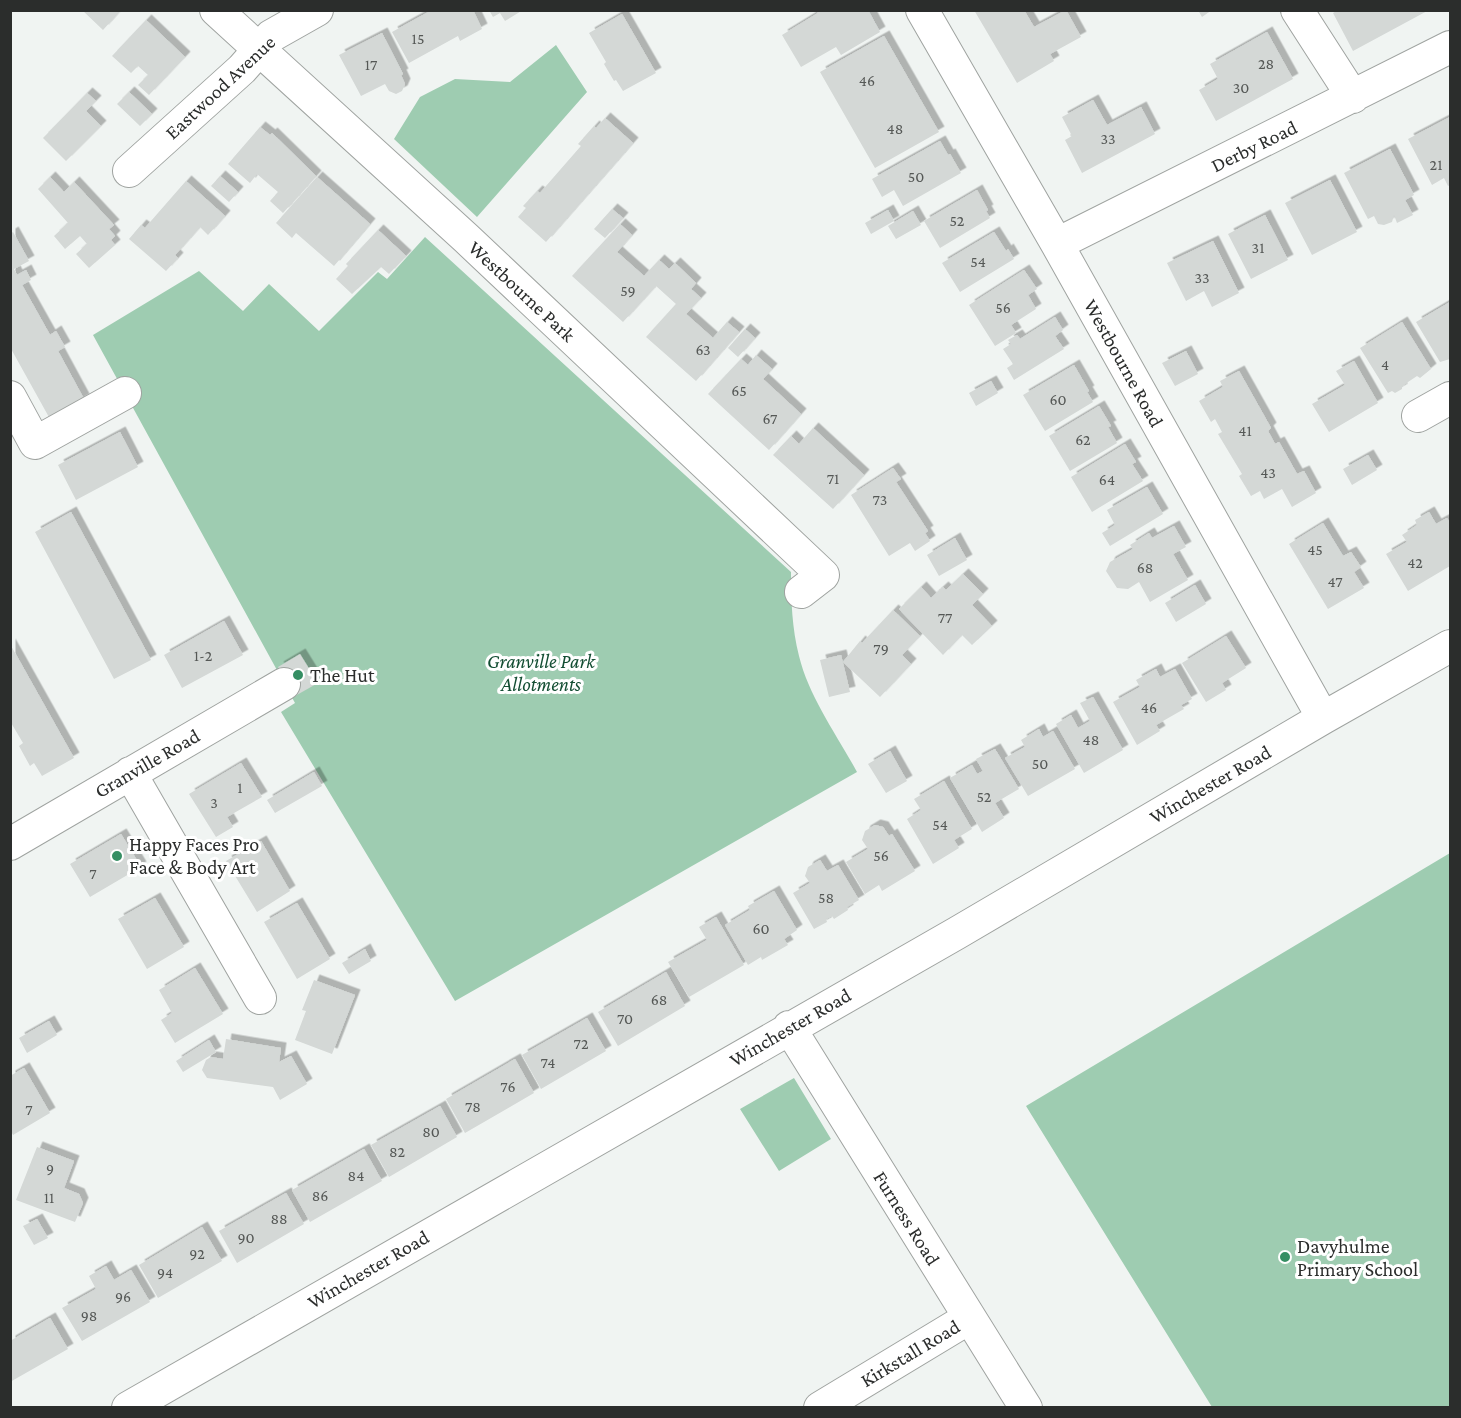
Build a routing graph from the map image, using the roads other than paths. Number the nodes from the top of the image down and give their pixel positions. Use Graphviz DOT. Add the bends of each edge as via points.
graph roads {
  1 [pos="216,10"];
  2 [pos="317,10"];
  3 [pos="922,10"];
  4 [pos="1297,10"];
  5 [pos="1450,47"];
  6 [pos="259,50"];
  7 [pos="1353,97"];
  8 [pos="129,171"];
  9 [pos="1057,244"];
  10 [pos="125,393"];
  11 [pos="10,397"];
  12 [pos="1450,398"];
  13 [pos="1418,416"];
  14 [pos="812,584"];
  15 [pos="1450,646"];
  16 [pos="284,693"];
  17 [pos="1323,718"];
  18 [pos="130,773"];
  19 [pos="12,840"];
  20 [pos="260,998"];
  21 [pos="789,1028"];
  22 [pos="969,1318"];
  23 [pos="128,1407"];
  24 [pos="820,1407"];
  25 [pos="1026,1407"];
  1 -- 6 [label="street, Westbourne Park"];
  2 -- 6 [label="street, Eastwood Avenue" via="271,36"];
  3 -- 9 [label="street, Westbourne Road"];
  4 -- 7 [label="street"];
  5 -- 7 [label="street, Derby Road"];
  6 -- 8 [label="street, Eastwood Avenue"];
  6 -- 14 [label="street, Westbourne Park" via="466,238 578,361"];
  7 -- 9 [label="street, Derby Road"];
  9 -- 17 [label="street, Westbourne Road"];
  10 -- 11 [label="street" via="35,443"];
  12 -- 13 [label="street"];
  15 -- 17 [label="street, Winchester Road"];
  16 -- 18 [label="street, Granville Road"];
  17 -- 21 [label="street, Winchester Road"];
  18 -- 19 [label="street, Granville Road"];
  18 -- 20 [label="street"];
  21 -- 22 [label="street, Furness Road"];
  21 -- 23 [label="street, Winchester Road"];
  22 -- 24 [label="street, Kirkstall Road"];
  22 -- 25 [label="street, Furness Road"];
}
